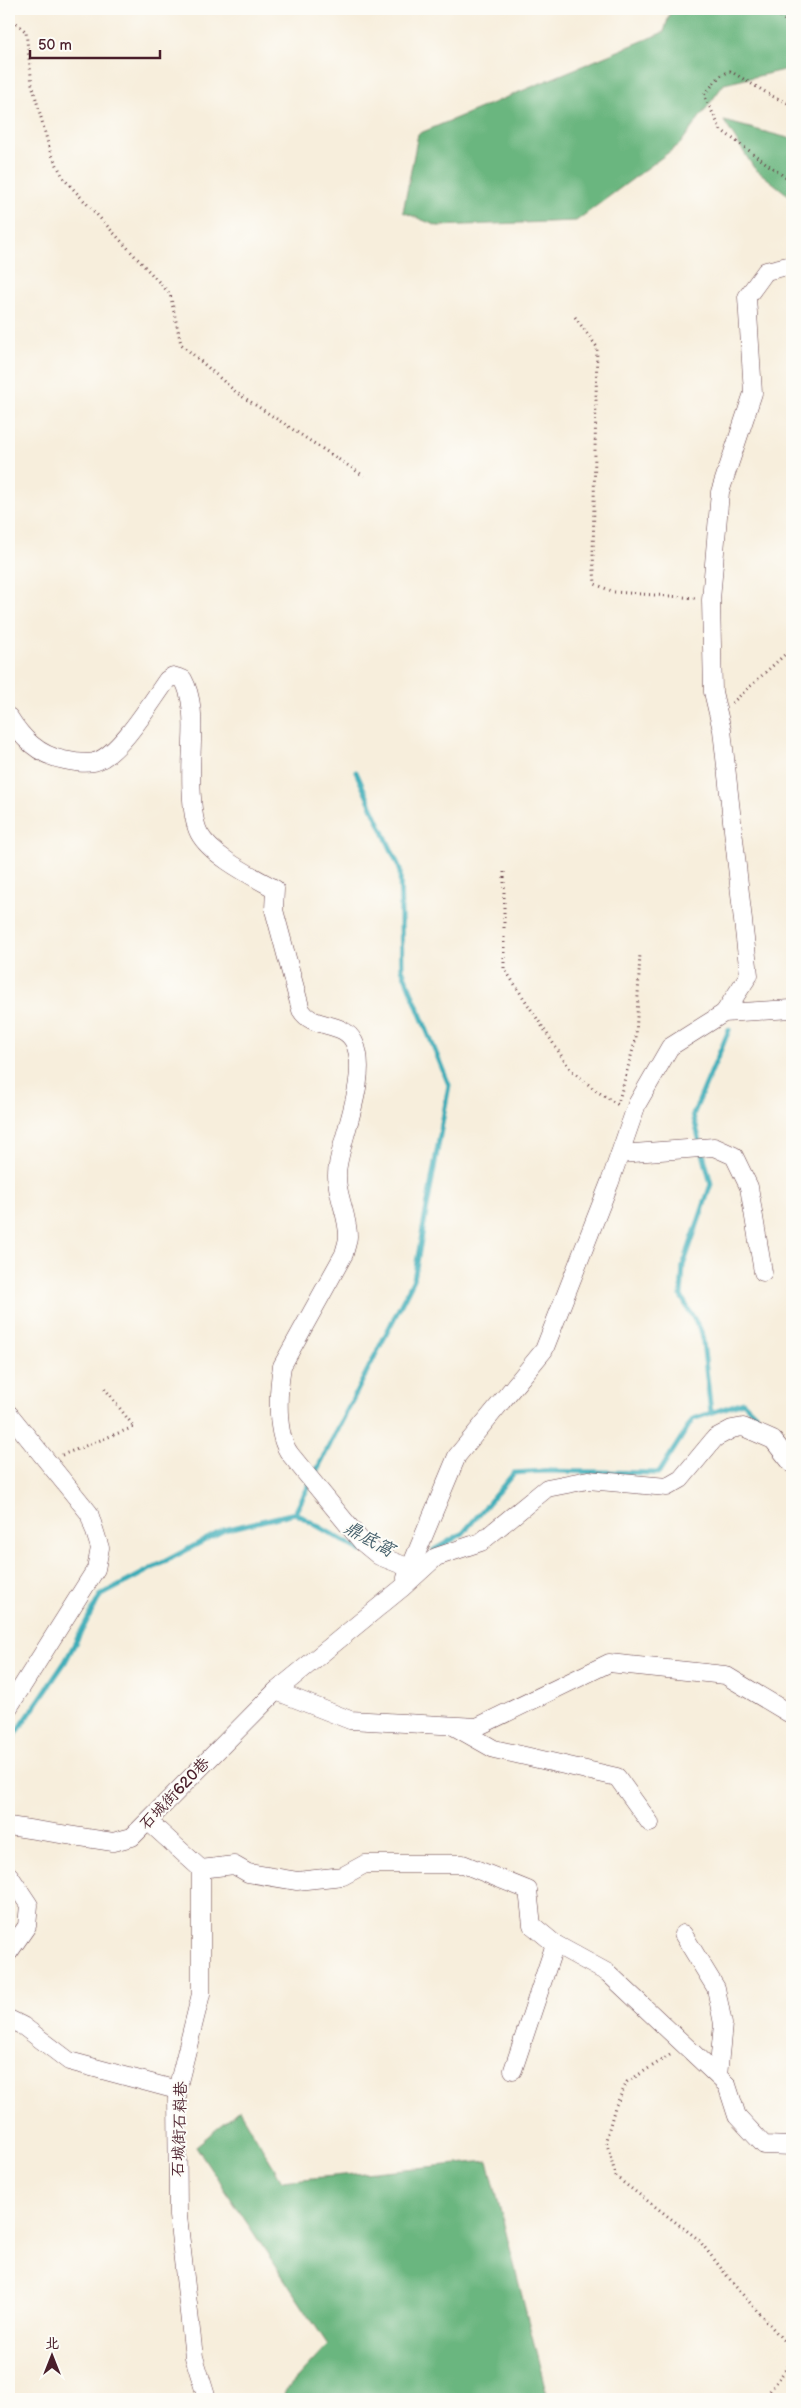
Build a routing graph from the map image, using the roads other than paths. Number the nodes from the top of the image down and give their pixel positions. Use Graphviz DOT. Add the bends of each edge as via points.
graph roads {
  1 [pos="792,265"];
  2 [pos="9,717"];
  3 [pos="792,1009"];
  4 [pos="724,1013"];
  5 [pos="620,1154"];
  6 [pos="763,1272"];
  7 [pos="9,1414"];
  8 [pos="792,1464"];
  9 [pos="410,1568"];
  10 [pos="402,1588"];
  11 [pos="276,1691"];
  12 [pos="9,1708"];
  13 [pos="792,1716"];
  14 [pos="453,1725"];
  15 [pos="149,1822"];
  16 [pos="650,1823"];
  17 [pos="9,1826"];
  18 [pos="201,1869"];
  19 [pos="9,1875"];
  20 [pos="683,1934"];
  21 [pos="555,1944"];
  22 [pos="9,1952"];
  23 [pos="9,2019"];
  24 [pos="513,2070"];
  25 [pos="718,2076"];
  26 [pos="178,2090"];
  27 [pos="792,2146"];
  28 [pos="207,2399"];
  1 -- 4 [label="street" via="766,272 747,297 753,393 720,492 711,600 713,692 722,730 749,975"];
  2 -- 9 [label="street" via="18,732 48,757 95,762 106,757 135,726 167,680 173,676 183,679 189,690 193,727 190,772 196,825 200,834 260,883 275,889 274,910 301,1010 312,1021 345,1032 356,1049 358,1070 354,1106 337,1176 348,1237 344,1254 282,1366 279,1384 281,1438 290,1454 362,1542 379,1556"];
  3 -- 4 [label="street"];
  4 -- 5 [label="street" via="670,1047 635,1112"];
  5 -- 6 [label="street" via="714,1147 734,1156 749,1187"];
  5 -- 9 [label="street" via="544,1350 457,1456"];
  7 -- 12 [label="street" via="89,1512 100,1548 96,1569"];
  8 -- 10 [label="street, 石城街620巷" via="773,1440 743,1427 732,1428 715,1438 681,1479 667,1487 588,1480 546,1488 480,1542 436,1557"];
  9 -- 10 [label="street"];
  10 -- 11 [label="street, 石城街620巷"];
  11 -- 14 [label="street" via="350,1720"];
  11 -- 15 [label="street, 石城街620巷"];
  13 -- 14 [label="street" via="725,1675 609,1662 477,1726"];
  14 -- 16 [label="street" via="494,1750 617,1777"];
  15 -- 17 [label="street, 石城街620巷" via="132,1837 113,1842"];
  15 -- 18 [label="street"];
  18 -- 21 [label="street" via="234,1865 248,1873 297,1881 343,1876 365,1864 463,1864 528,1890 532,1925"];
  18 -- 26 [label="street, 石城街石嵙巷" via="201,1994"];
  19 -- 22 [label="street" via="29,1905 27,1926"];
  20 -- 25 [label="street" via="716,1988 723,2024"];
  21 -- 24 [label="street"];
  21 -- 25 [label="street" via="608,1973"];
  23 -- 26 [label="street" via="69,2061"];
  25 -- 27 [label="street" via="727,2085 737,2116 764,2145"];
  26 -- 28 [label="street, 石城街石嵙巷" via="178,2216 194,2357"];
}
